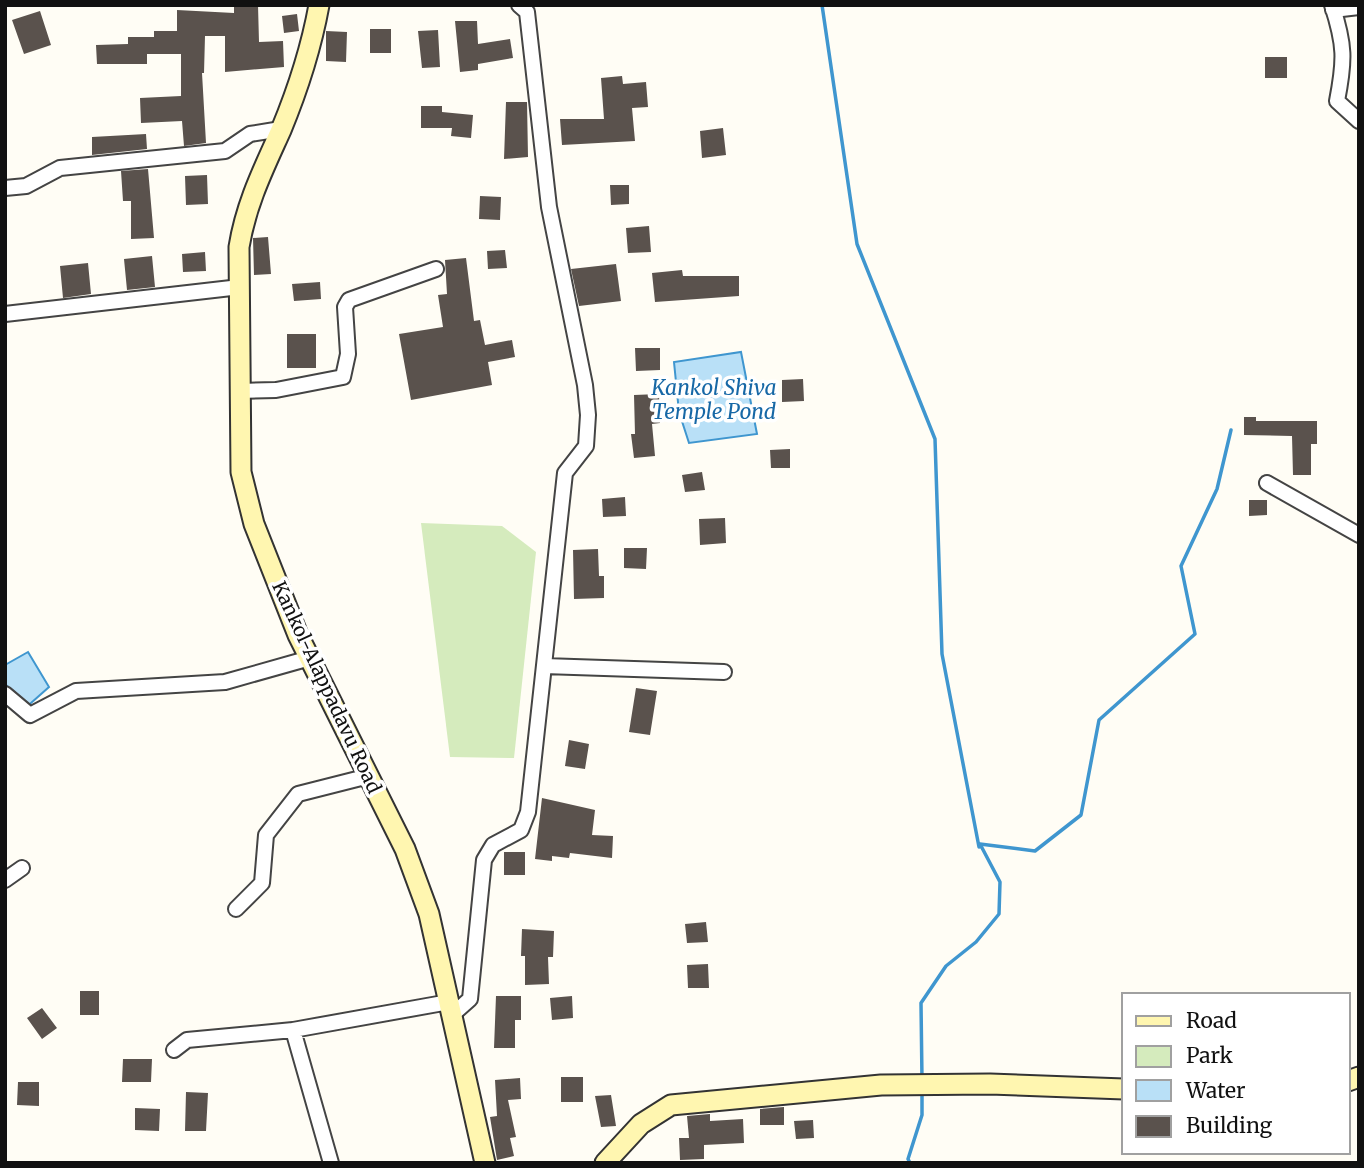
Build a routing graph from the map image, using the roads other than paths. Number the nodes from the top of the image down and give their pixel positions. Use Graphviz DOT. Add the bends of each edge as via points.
graph roads {
  1 [pos="319,5"];
  2 [pos="519,5"];
  3 [pos="1359,7"];
  4 [pos="1332,8"];
  5 [pos="1359,121"];
  6 [pos="281,129"];
  7 [pos="5,188"];
  8 [pos="436,269"];
  9 [pos="240,287"];
  10 [pos="5,314"];
  11 [pos="240,391"];
  12 [pos="1267,483"];
  13 [pos="1359,535"];
  14 [pos="310,658"];
  15 [pos="544,666"];
  16 [pos="724,672"];
  17 [pos="5,694"];
  18 [pos="369,776"];
  19 [pos="22,868"];
  20 [pos="5,880"];
  21 [pos="236,909"];
  22 [pos="450,1009"];
  23 [pos="293,1030"];
  24 [pos="174,1049"];
  25 [pos="1122,1089"];
  26 [pos="331,1163"];
  27 [pos="485,1163"];
  28 [pos="606,1163"];
  1 -- 6 [label="main road, Kankol-Alappadavu Road" via="311,49"];
  2 -- 15 [label="street" via="527,12 549,207 588,415 586,446 565,473"];
  3 -- 4 [label="street"];
  4 -- 5 [label="street" via="1345,62 1337,101"];
  6 -- 7 [label="street" via="250,134 225,152 60,168 26,186"];
  6 -- 9 [label="main road, Kankol-Alappadavu Road" via="243,222"];
  8 -- 11 [label="street" via="349,300 345,307 348,354 344,377 276,390"];
  9 -- 10 [label="street"];
  9 -- 11 [label="main road, Kankol-Alappadavu Road"];
  11 -- 14 [label="main road, Kankol-Alappadavu Road" via="241,472 254,524"];
  12 -- 13 [label="street"];
  14 -- 17 [label="street" via="225,682 76,691 30,715"];
  14 -- 18 [label="main road, Kankol-Alappadavu Road"];
  15 -- 16 [label="street"];
  15 -- 22 [label="street" via="528,812 522,830 493,845 484,860 470,999"];
  18 -- 21 [label="street" via="298,794 266,835 262,883"];
  18 -- 22 [label="main road, Kankol-Alappadavu Road" via="405,849 429,914"];
  19 -- 20 [label="street"];
  22 -- 23 [label="street"];
  22 -- 27 [label="main road, Kankol-Alappadavu Road"];
  23 -- 24 [label="street" via="187,1040"];
  23 -- 26 [label="street"];
  25 -- 28 [label="main road" via="880,1085 671,1105 641,1124"];
}
